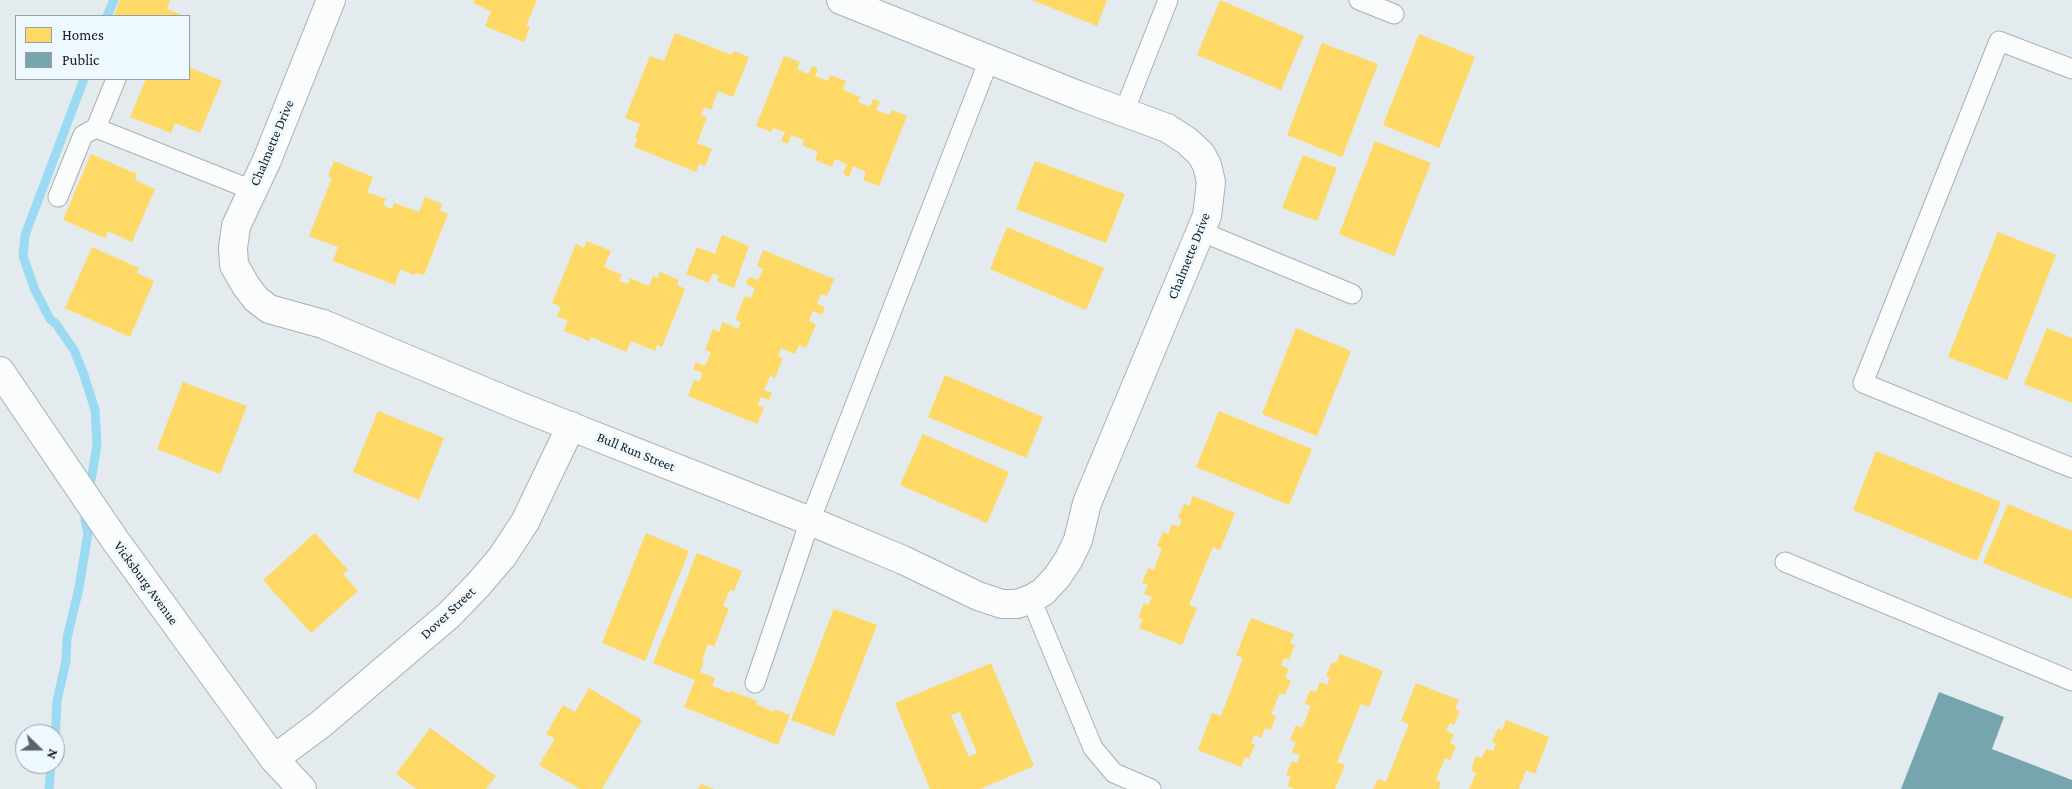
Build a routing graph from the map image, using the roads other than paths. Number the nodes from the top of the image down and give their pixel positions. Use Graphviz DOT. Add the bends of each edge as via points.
graph roads {
  1 [pos="332,0"];
  2 [pos="841,0"];
  3 [pos="1168,0"];
  4 [pos="1359,0"];
  5 [pos="1394,14"];
  6 [pos="989,60"];
  7 [pos="2072,70"];
  8 [pos="116,80"];
  9 [pos="1124,112"];
  10 [pos="96,128"];
  11 [pos="252,190"];
  12 [pos="58,197"];
  13 [pos="1202,232"];
  14 [pos="246,286"];
  15 [pos="1352,294"];
  16 [pos="0,371"];
  17 [pos="571,426"];
  18 [pos="2072,468"];
  19 [pos="810,521"];
  20 [pos="1785,562"];
  21 [pos="1032,599"];
  22 [pos="2072,681"];
  23 [pos="754,683"];
  24 [pos="274,759"];
  25 [pos="302,789"];
  26 [pos="1151,789"];
  1 -- 11 [label="street, Chalmette Drive"];
  2 -- 6 [label="street, Chalmette Drive"];
  3 -- 9 [label="lane"];
  4 -- 5 [label="lane"];
  6 -- 9 [label="street, Chalmette Drive"];
  6 -- 19 [label="lane"];
  7 -- 18 [label="lane" via="1999,41 1863,383"];
  8 -- 10 [label="lane"];
  9 -- 13 [label="street, Chalmette Drive" via="1167,128 1201,154 1211,182 1208,216"];
  10 -- 11 [label="lane"];
  10 -- 12 [label="lane" via="83,135"];
  11 -- 14 [label="street, Chalmette Drive" via="236,226 232,248 234,265"];
  13 -- 15 [label="lane"];
  13 -- 21 [label="street, Chalmette Drive" via="1087,503 1072,553 1057,577"];
  14 -- 17 [label="street, Bull Run Street" via="269,309 323,324"];
  16 -- 24 [label="street, Vicksburg Avenue" via="115,540"];
  17 -- 19 [label="street, Bull Run Street"];
  17 -- 24 [label="street, Dover Street" via="525,522 478,585 449,615 321,724"];
  19 -- 21 [label="street, Bull Run Street" via="978,596 1002,604"];
  19 -- 23 [label="lane"];
  20 -- 22 [label="lane"];
  21 -- 26 [label="lane" via="1093,748 1114,774"];
  24 -- 25 [label="street, Vicksburg Avenue"];
}
